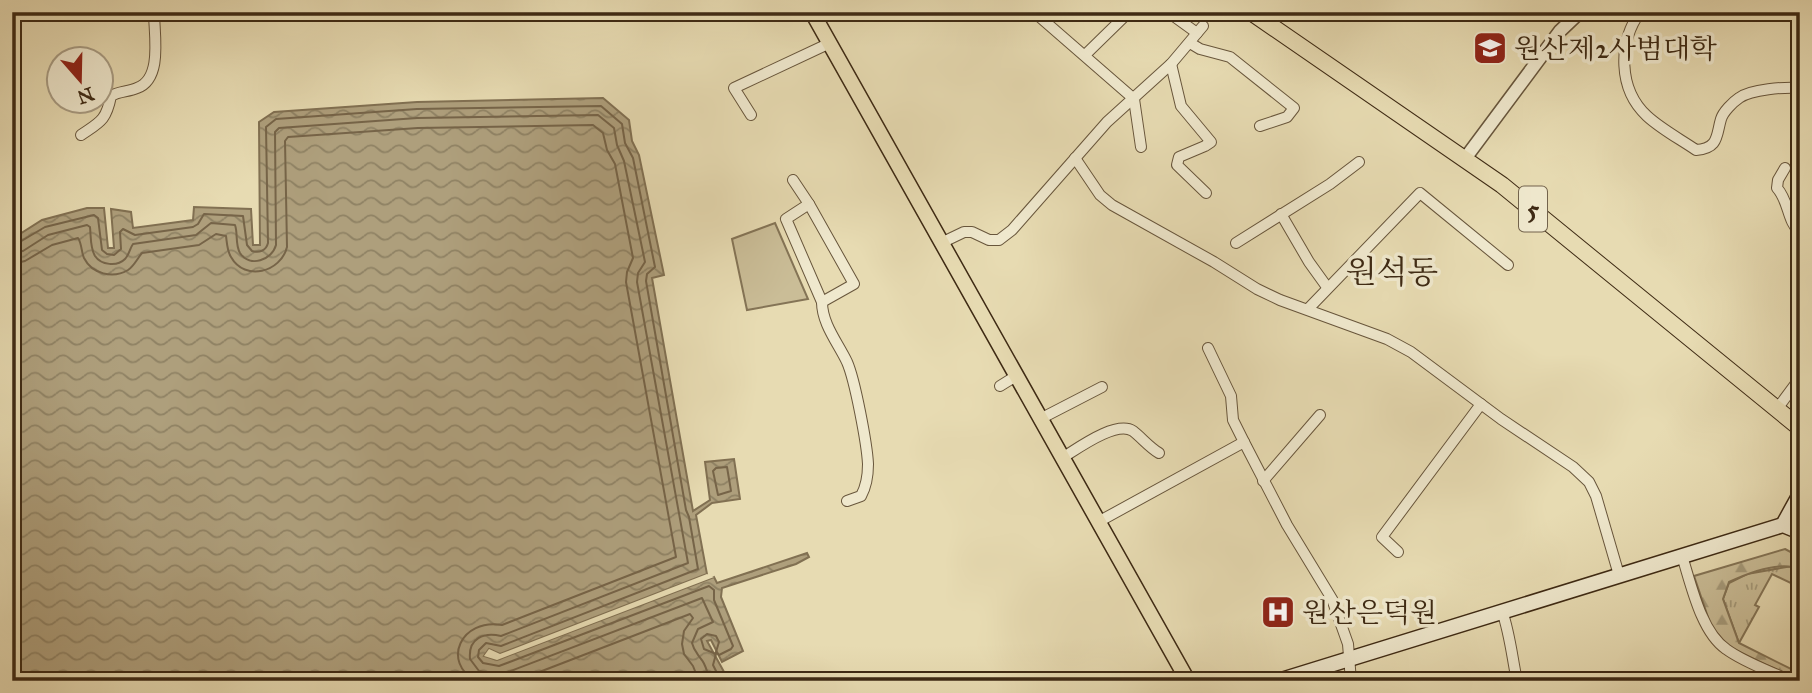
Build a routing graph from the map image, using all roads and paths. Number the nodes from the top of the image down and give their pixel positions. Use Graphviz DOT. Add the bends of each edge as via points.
graph roads {
  1 [pos="154,12"];
  2 [pos="813,12"];
  3 [pos="1034,12"];
  4 [pos="1129,12"];
  5 [pos="1168,12"];
  6 [pos="1251,12"];
  7 [pos="1580,12"];
  8 [pos="1640,12"];
  9 [pos="830,43"];
  10 [pos="1190,43"];
  11 [pos="1085,55"];
  12 [pos="1171,64"];
  13 [pos="1800,88"];
  14 [pos="1134,99"];
  15 [pos="751,115"];
  16 [pos="1260,126"];
  17 [pos="81,135"];
  18 [pos="1142,147"];
  19 [pos="1075,158"];
  20 [pos="1464,160"];
  21 [pos="1359,162"];
  22 [pos="1785,168"];
  23 [pos="793,180"];
  24 [pos="1206,193"];
  25 [pos="809,204"];
  26 [pos="1281,214"];
  27 [pos="1800,233"];
  28 [pos="941,243"];
  29 [pos="1236,243"];
  30 [pos="1508,265"];
  31 [pos="1327,287"];
  32 [pos="822,302"];
  33 [pos="1308,309"];
  34 [pos="1208,348"];
  35 [pos="1016,376"];
  36 [pos="1800,378"];
  37 [pos="1000,386"];
  38 [pos="1102,387"];
  39 [pos="1481,404"];
  40 [pos="1777,409"];
  41 [pos="1320,415"];
  42 [pos="1040,419"];
  43 [pos="1800,428"];
  44 [pos="1244,442"];
  45 [pos="1159,453"];
  46 [pos="1062,458"];
  47 [pos="1264,481"];
  48 [pos="1800,494"];
  49 [pos="847,500"];
  50 [pos="1098,522"];
  51 [pos="1783,525"];
  52 [pos="1800,532"];
  53 [pos="1398,552"];
  54 [pos="1682,556"];
  55 [pos="1619,575"];
  56 [pos="1502,611"];
  57 [pos="1350,658"];
  58 [pos="1188,681"];
  59 [pos="1278,681"];
  60 [pos="1351,681"];
  61 [pos="1517,681"];
  62 [pos="1738,681"];
  63 [pos="1759,681"];
  64 [pos="1791,681"];
  1 -- 17 [label="street" via="154,65 149,78 139,88 111,96 103,121"];
  2 -- 9 [label="main road"];
  3 -- 11 [label="street"];
  4 -- 11 [label="street"];
  5 -- 10 [label="street" via="1200,29"];
  6 -- 20 [label="highway, 5"];
  7 -- 20 [label="street" via="1560,31"];
  8 -- 13 [label="street" via="1624,50 1628,85 1647,117 1696,150 1711,146 1721,117 1737,99 1755,91"];
  9 -- 15 [label="street" via="734,88"];
  9 -- 28 [label="main road"];
  10 -- 12 [label="street"];
  10 -- 16 [label="street" via="1230,57 1294,107 1286,117"];
  11 -- 14 [label="street"];
  12 -- 14 [label="street"];
  12 -- 24 [label="street" via="1181,106 1211,142 1179,157 1177,165"];
  14 -- 18 [label="street"];
  14 -- 19 [label="street"];
  19 -- 28 [label="street" via="999,240 964,232"];
  19 -- 33 [label="street" via="1112,205 1257,289"];
  20 -- 40 [label="highway, 5" via="1521,199"];
  21 -- 26 [label="street"];
  22 -- 27 [label="street" via="1777,188"];
  23 -- 25 [label="street"];
  25 -- 32 [label="street" via="786,219"];
  25 -- 32 [label="street" via="855,284"];
  26 -- 29 [label="street"];
  26 -- 31 [label="street"];
  28 -- 35 [label="main road"];
  30 -- 31 [label="street" via="1424,196"];
  31 -- 33 [label="street"];
  32 -- 49 [label="street" via="822,312 853,381 868,465 861,496"];
  33 -- 39 [label="street" via="1411,352"];
  34 -- 44 [label="street" via="1231,396 1233,420"];
  35 -- 37 [label="street"];
  35 -- 42 [label="main road"];
  36 -- 40 [label="street"];
  38 -- 42 [label="street"];
  39 -- 53 [label="street" via="1382,537"];
  39 -- 55 [label="street" via="1589,482"];
  40 -- 43 [label="highway, 5"];
  41 -- 47 [label="street"];
  42 -- 46 [label="main road"];
  44 -- 47 [label="street"];
  44 -- 50 [label="street"];
  45 -- 46 [label="street" via="1132,430 1118,428"];
  46 -- 50 [label="main road"];
  47 -- 57 [label="street" via="1332,599"];
  48 -- 51 [label="main road"];
  50 -- 58 [label="main road"];
  51 -- 52 [label="main road"];
  51 -- 54 [label="main road"];
  54 -- 55 [label="main road"];
  54 -- 64 [label="street" via="1715,640"];
  55 -- 56 [label="main road"];
  56 -- 57 [label="main road"];
  56 -- 61 [label="street"];
  57 -- 59 [label="main road"];
  57 -- 60 [label="street"];
  62 -- 63 [label="street"];
}
